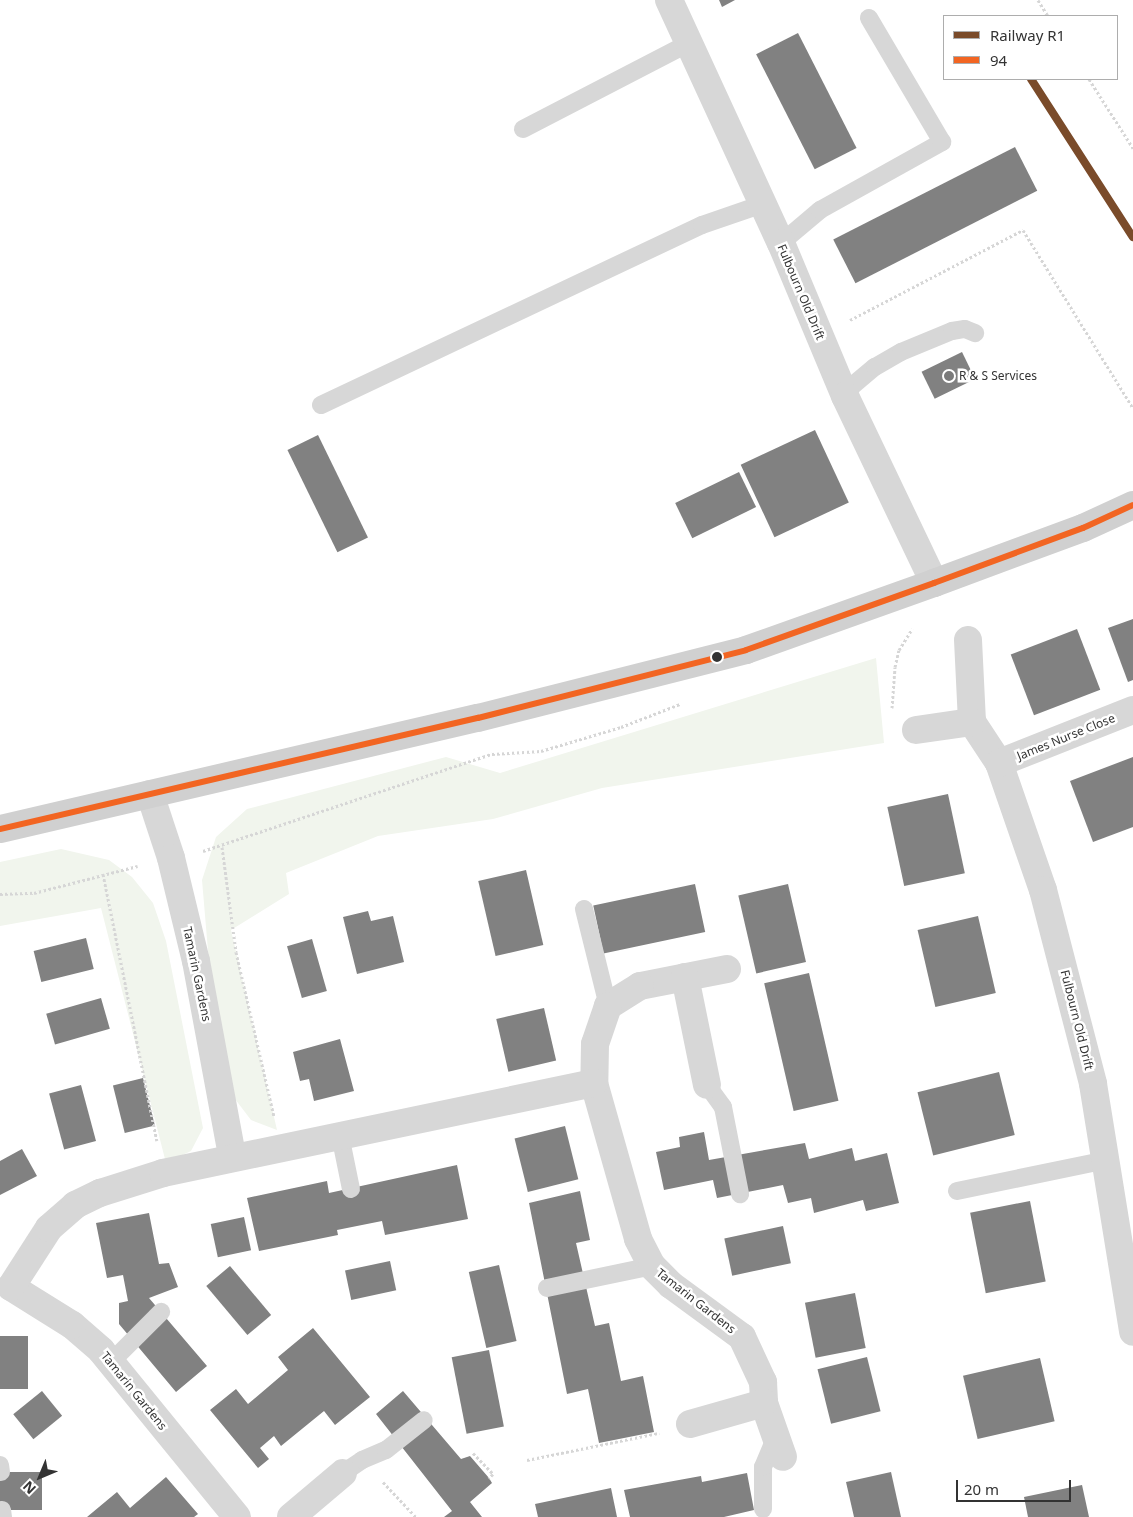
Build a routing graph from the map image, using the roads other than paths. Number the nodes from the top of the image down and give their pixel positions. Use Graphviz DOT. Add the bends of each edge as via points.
graph roads {
  1 [pos="669,0"];
  2 [pos="869,18"];
  3 [pos="689,43"];
  4 [pos="523,130"];
  5 [pos="763,204"];
  6 [pos="781,243"];
  7 [pos="976,333"];
  8 [pos="845,396"];
  9 [pos="321,405"];
  10 [pos="1133,505"];
  11 [pos="934,584"];
  12 [pos="968,640"];
  13 [pos="1133,710"];
  14 [pos="972,722"];
  15 [pos="916,730"];
  16 [pos="999,764"];
  17 [pos="150,794"];
  18 [pos="0,828"];
  19 [pos="584,908"];
  20 [pos="727,969"];
  21 [pos="685,977"];
  22 [pos="608,1006"];
  23 [pos="594,1083"];
  24 [pos="707,1085"];
  25 [pos="340,1135"];
  26 [pos="232,1156"];
  27 [pos="1107,1160"];
  28 [pos="351,1189"];
  29 [pos="957,1191"];
  30 [pos="740,1194"];
  31 [pos="652,1266"];
  32 [pos="5,1284"];
  33 [pos="547,1288"];
  34 [pos="161,1312"];
  35 [pos="1133,1332"];
  36 [pos="111,1362"];
  37 [pos="764,1403"];
  38 [pos="424,1420"];
  39 [pos="690,1424"];
  40 [pos="780,1447"];
  41 [pos="0,1465"];
  42 [pos="352,1466"];
  43 [pos="1,1472"];
  44 [pos="763,1509"];
  45 [pos="237,1517"];
  46 [pos="291,1517"];
  1 -- 3 [label="street, Fulbourn Old Drift"];
  2 -- 6 [label="lane" via="942,142 820,210"];
  3 -- 4 [label="lane"];
  3 -- 5 [label="street, Fulbourn Old Drift"];
  5 -- 6 [label="street, Fulbourn Old Drift"];
  5 -- 9 [label="lane" via="702,225"];
  6 -- 8 [label="street, Fulbourn Old Drift"];
  7 -- 8 [label="lane" via="965,329 952,331 901,352 875,367"];
  8 -- 11 [label="street, Fulbourn Old Drift"];
  10 -- 11 [label="street" via="1083,528"];
  11 -- 17 [label="street" via="746,650 478,718"];
  12 -- 14 [label="street, Fulbourn Old Drift"];
  13 -- 16 [label="street, James Nurse Close"];
  14 -- 15 [label="street"];
  14 -- 16 [label="street, Fulbourn Old Drift"];
  16 -- 27 [label="street, Fulbourn Old Drift" via="1042,890 1093,1084"];
  17 -- 18 [label="street"];
  17 -- 26 [label="street, Tamarin Gardens" via="171,858 196,961"];
  19 -- 22 [label="lane"];
  20 -- 21 [label="street"];
  21 -- 22 [label="street" via="640,986"];
  21 -- 24 [label="street"];
  22 -- 23 [label="street, Tamarin Gardens" via="594,1044"];
  23 -- 25 [label="street, Tamarin Gardens"];
  23 -- 31 [label="street, Tamarin Gardens" via="638,1239"];
  24 -- 30 [label="lane" via="723,1107"];
  25 -- 26 [label="street, Tamarin Gardens"];
  25 -- 28 [label="lane"];
  26 -- 32 [label="street, Tamarin Gardens" via="163,1173 100,1193 75,1205 50,1228"];
  27 -- 29 [label="lane"];
  27 -- 35 [label="street, Fulbourn Old Drift"];
  31 -- 33 [label="lane"];
  31 -- 37 [label="street, Tamarin Gardens" via="742,1337 763,1382"];
  32 -- 36 [label="street, Tamarin Gardens" via="72,1325"];
  34 -- 36 [label="lane"];
  36 -- 45 [label="street, Tamarin Gardens"];
  37 -- 39 [label="street"];
  37 -- 40 [label="street, Tamarin Gardens"];
  38 -- 42 [label="lane" via="386,1450"];
  40 -- 44 [label="lane" via="763,1467"];
  41 -- 43 [label="lane"];
  42 -- 46 [label="street"];
}
